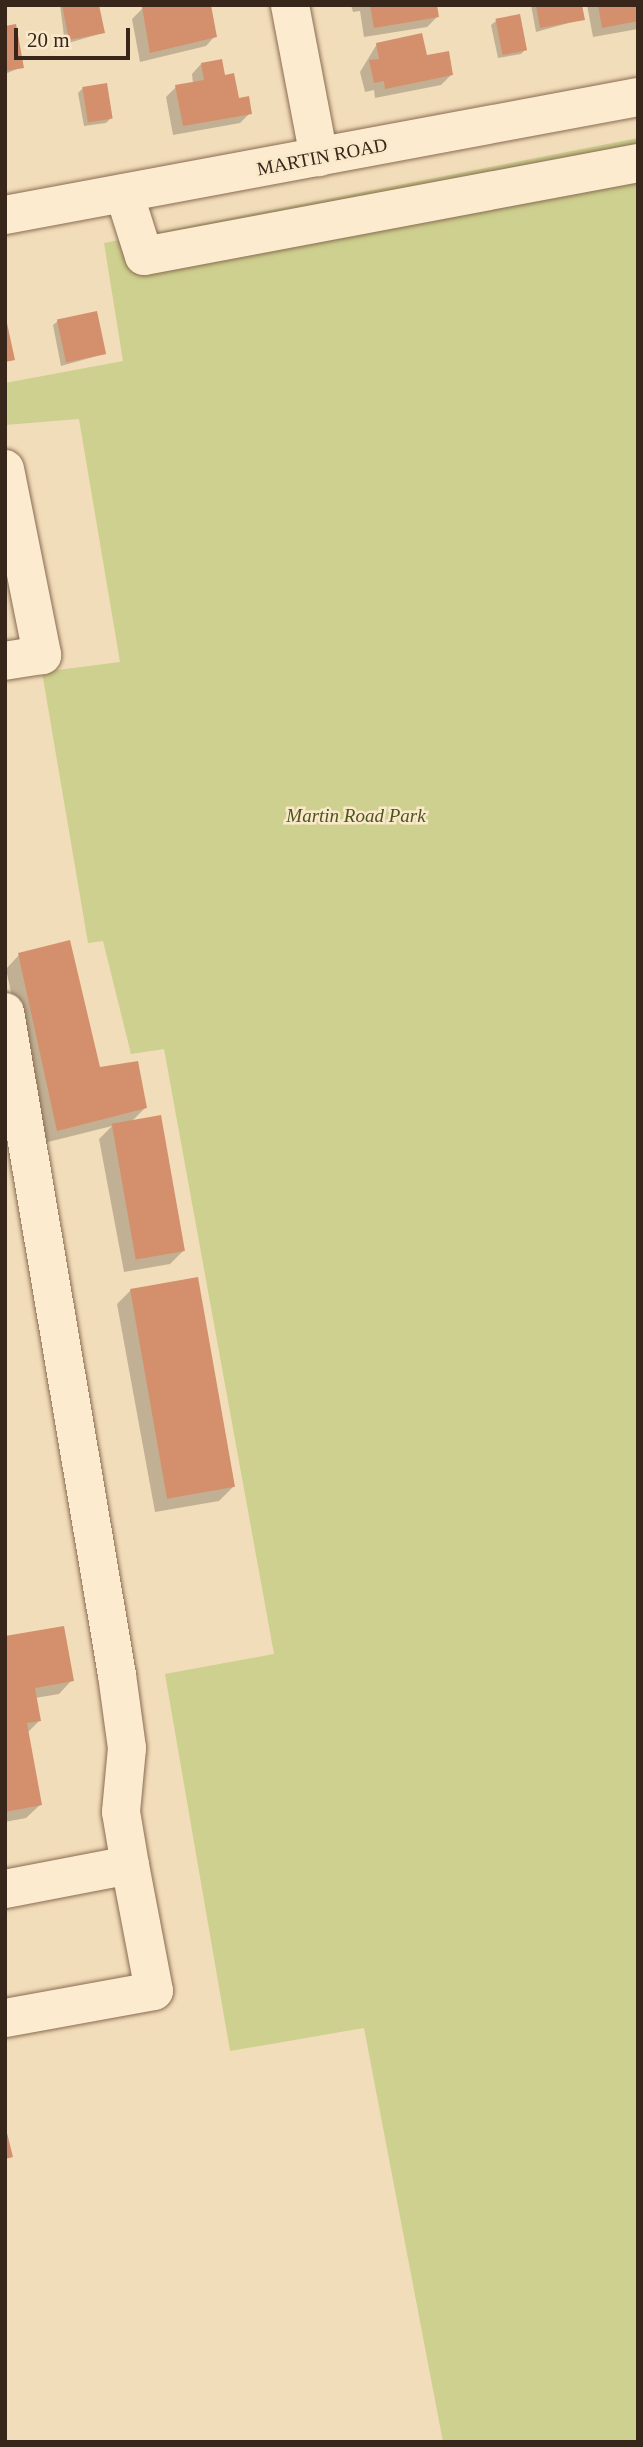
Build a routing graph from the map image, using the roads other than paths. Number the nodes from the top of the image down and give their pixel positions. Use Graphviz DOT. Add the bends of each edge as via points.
graph roads {
  1 [pos="290,5"];
  2 [pos="638,97"];
  3 [pos="319,157"];
  4 [pos="638,163"];
  5 [pos="124,193"];
  6 [pos="5,215"];
  7 [pos="5,468"];
  8 [pos="5,661"];
  9 [pos="5,1012"];
  10 [pos="130,1865"];
  11 [pos="5,1889"];
  12 [pos="5,2018"];
  1 -- 3 [label="street"];
  2 -- 3 [label="street, MARTIN ROAD"];
  3 -- 5 [label="street, MARTIN ROAD"];
  4 -- 5 [label="street" via="144,256"];
  5 -- 6 [label="street, MARTIN ROAD"];
  7 -- 8 [label="street" via="42,655"];
  9 -- 10 [label="street" via="117,1675 127,1748 121,1812"];
  10 -- 11 [label="street"];
  10 -- 12 [label="street" via="154,1991"];
}
